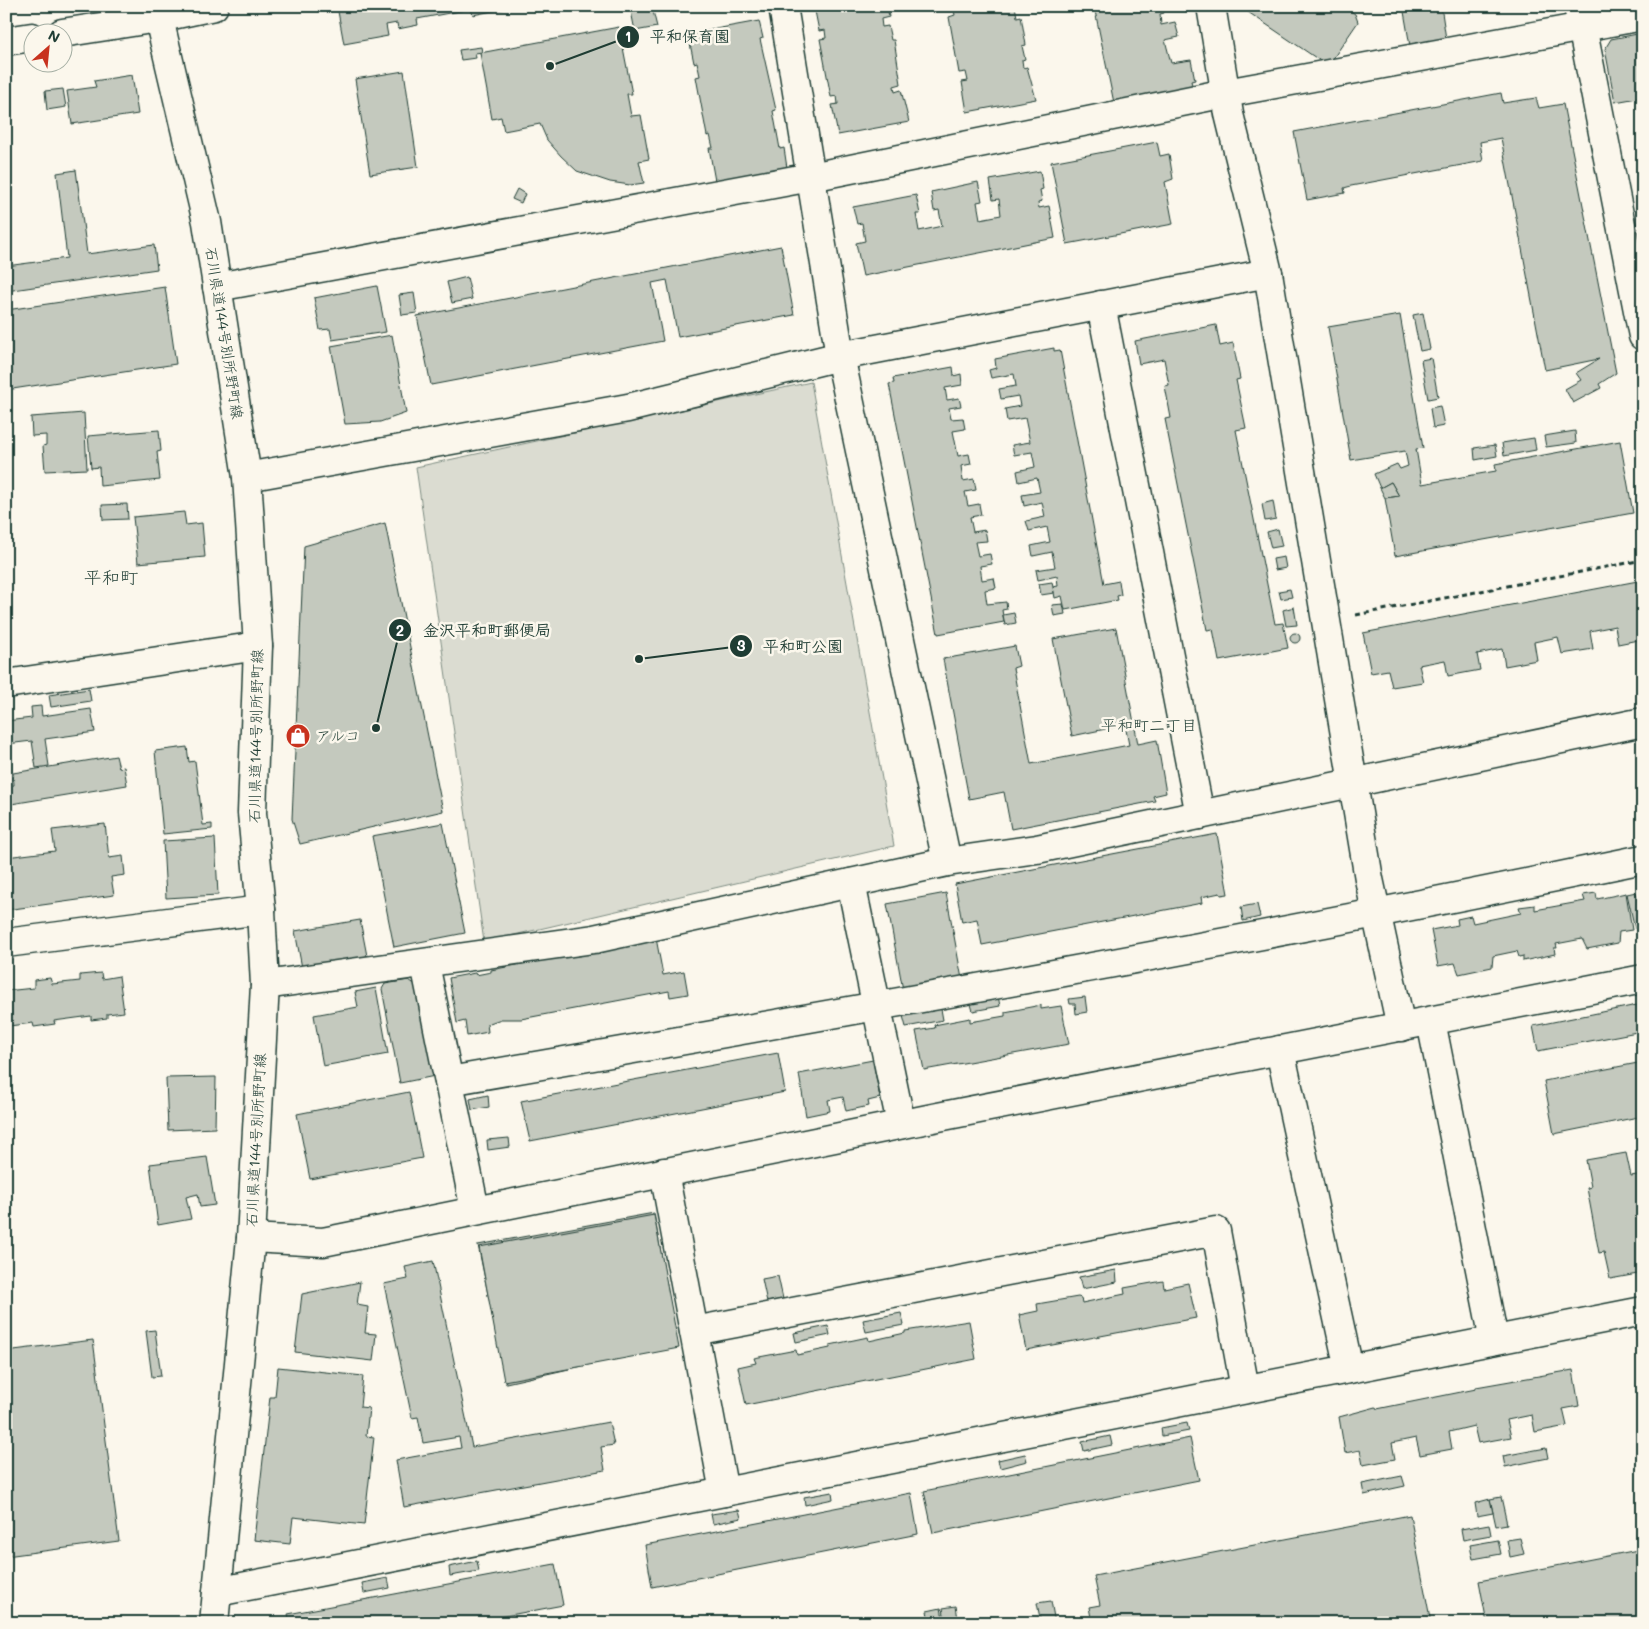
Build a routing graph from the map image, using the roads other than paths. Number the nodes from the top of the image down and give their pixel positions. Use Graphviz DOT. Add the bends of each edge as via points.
graph roads {
  1 [pos="214,6"];
  2 [pos="783,6"];
  3 [pos="1211,6"];
  4 [pos="157,12"];
  5 [pos="1643,16"];
  6 [pos="1580,17"];
  7 [pos="72,31"];
  8 [pos="22,39"];
  9 [pos="6,41"];
  10 [pos="1226,94"];
  11 [pos="811,177"];
  12 [pos="1268,273"];
  13 [pos="217,287"];
  14 [pos="1101,306"];
  15 [pos="1643,336"];
  16 [pos="840,356"];
  17 [pos="246,478"];
  18 [pos="258,646"];
  19 [pos="6,684"];
  20 [pos="1643,722"];
  21 [pos="1352,784"];
  22 [pos="1200,815"];
  23 [pos="1643,859"];
  24 [pos="947,862"];
  25 [pos="851,883"];
  26 [pos="261,910"];
  27 [pos="1377,914"];
  28 [pos="6,944"];
  29 [pos="425,964"];
  30 [pos="1643,979"];
  31 [pos="265,985"];
  32 [pos="877,1007"];
  33 [pos="1431,1021"];
  34 [pos="1401,1027"];
  35 [pos="1280,1050"];
  36 [pos="449,1081"];
  37 [pos="901,1124"];
  38 [pos="664,1172"];
  39 [pos="475,1210"];
  40 [pos="251,1238"];
  41 [pos="1643,1311"];
  42 [pos="694,1331"];
  43 [pos="1494,1340"];
  44 [pos="1349,1369"];
  45 [pos="1245,1389"];
  46 [pos="724,1492"];
  47 [pos="217,1592"];
  48 [pos="214,1623"];
  1 -- 4 [label="street"];
  2 -- 11 [label="street"];
  3 -- 10 [label="street"];
  4 -- 7 [label="street"];
  4 -- 13 [label="street, 石川県道144号別所野町線" via="207,222"];
  5 -- 6 [label="street"];
  6 -- 10 [label="street"];
  6 -- 15 [label="street"];
  8 -- 9 [label="street"];
  10 -- 11 [label="street"];
  10 -- 12 [label="street"];
  11 -- 13 [label="street"];
  11 -- 16 [label="street"];
  12 -- 14 [label="street"];
  12 -- 21 [label="street"];
  13 -- 17 [label="street, 石川県道144号別所野町線"];
  14 -- 16 [label="street"];
  14 -- 22 [label="street"];
  16 -- 17 [label="street" via="628,408"];
  16 -- 24 [label="street"];
  17 -- 18 [label="street, 石川県道144号別所野町線"];
  18 -- 19 [label="street"];
  18 -- 26 [label="street, 石川県道144号別所野町線" via="252,813"];
  20 -- 21 [label="street"];
  21 -- 22 [label="street"];
  21 -- 27 [label="street"];
  22 -- 24 [label="street" via="1037,849"];
  23 -- 27 [label="street"];
  24 -- 25 [label="street"];
  25 -- 29 [label="street" via="594,938"];
  25 -- 32 [label="street"];
  26 -- 28 [label="street"];
  26 -- 31 [label="street, 石川県道144号別所野町線"];
  27 -- 32 [label="street"];
  27 -- 34 [label="street"];
  29 -- 31 [label="street"];
  29 -- 36 [label="street"];
  30 -- 33 [label="street"];
  31 -- 40 [label="street, 石川県道144号別所野町線"];
  32 -- 36 [label="street"];
  32 -- 37 [label="street"];
  33 -- 34 [label="street"];
  33 -- 43 [label="street"];
  34 -- 35 [label="street"];
  35 -- 37 [label="street"];
  35 -- 44 [label="street"];
  36 -- 39 [label="street"];
  37 -- 38 [label="street"];
  38 -- 39 [label="street"];
  38 -- 42 [label="street"];
  39 -- 40 [label="street" via="323,1242"];
  40 -- 47 [label="street, 石川県道144号別所野町線"];
  41 -- 43 [label="street"];
  42 -- 45 [label="street" via="1216,1231"];
  42 -- 46 [label="street"];
  43 -- 44 [label="street"];
  44 -- 45 [label="street"];
  45 -- 46 [label="street"];
  46 -- 47 [label="street"];
  47 -- 48 [label="street, 石川県道144号別所野町線"];
}
